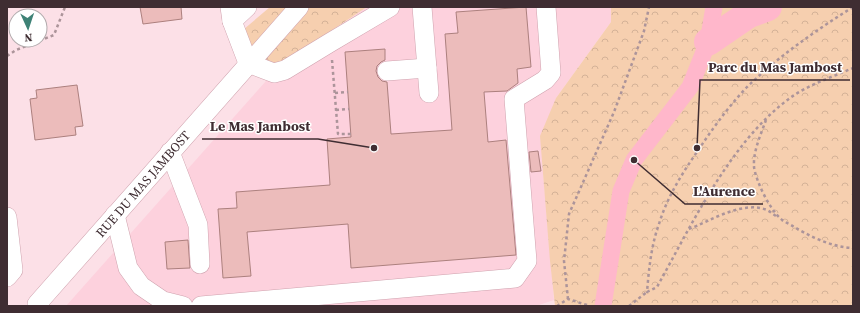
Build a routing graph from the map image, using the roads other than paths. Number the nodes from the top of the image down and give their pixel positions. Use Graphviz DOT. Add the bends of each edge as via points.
graph roads {
  1 [pos="247,7"];
  2 [pos="299,7"];
  3 [pos="390,7"];
  4 [pos="422,7"];
  5 [pos="546,7"];
  6 [pos="231,14"];
  7 [pos="248,63"];
  8 [pos="427,68"];
  9 [pos="387,71"];
  10 [pos="429,94"];
  11 [pos="170,152"];
  12 [pos="115,215"];
  13 [pos="7,217"];
  14 [pos="200,264"];
  15 [pos="7,277"];
  16 [pos="37,304"];
  17 [pos="183,306"];
  18 [pos="201,306"];
  1 -- 6 [label="street"];
  2 -- 7 [label="street, RUE DU MAS JAMBOST"];
  3 -- 7 [label="street" via="286,70 274,73"];
  4 -- 8 [label="street"];
  5 -- 18 [label="street" via="551,73 545,80 514,99 527,261 515,278"];
  6 -- 7 [label="street"];
  7 -- 11 [label="street, RUE DU MAS JAMBOST"];
  8 -- 9 [label="street"];
  8 -- 10 [label="street"];
  11 -- 12 [label="street, RUE DU MAS JAMBOST"];
  11 -- 14 [label="street" via="198,225"];
  12 -- 16 [label="street, RUE DU MAS JAMBOST"];
  12 -- 17 [label="street" via="128,268 141,286 163,301"];
  13 -- 15 [label="street" via="13,270"];
}
